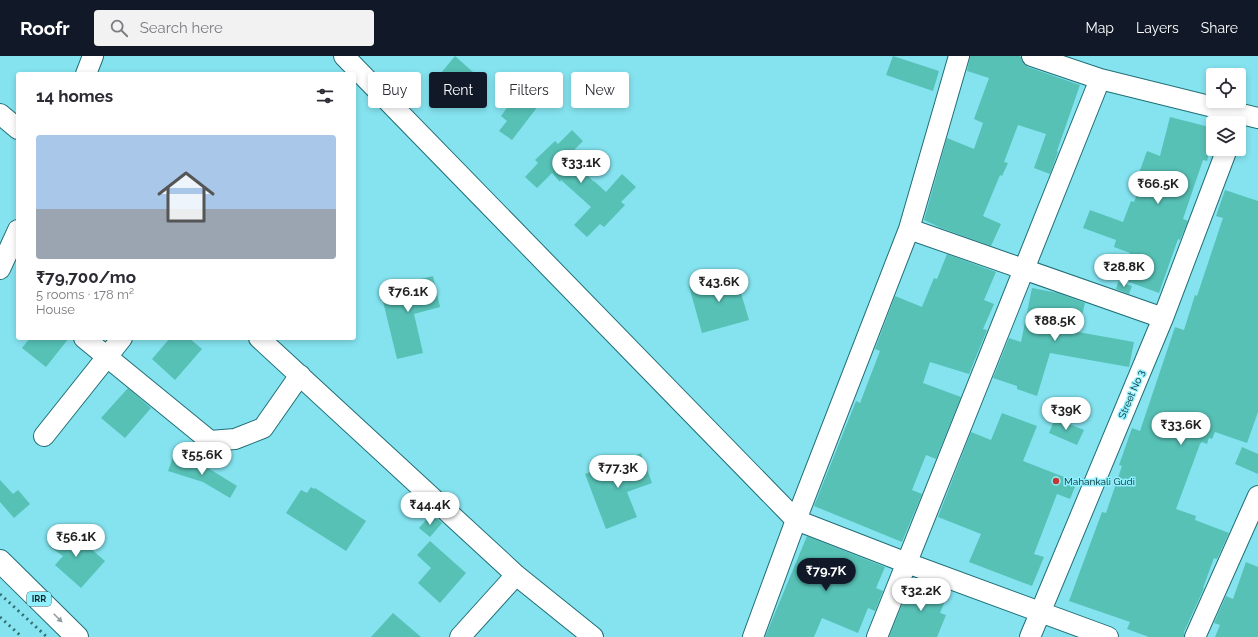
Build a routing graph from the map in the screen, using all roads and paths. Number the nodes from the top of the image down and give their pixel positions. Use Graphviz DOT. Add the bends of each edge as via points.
graph roads {
  1 [pos="93,56"];
  2 [pos="344,56"];
  3 [pos="959,56"];
  4 [pos="1032,56"];
  5 [pos="87,72"];
  6 [pos="1100,79"];
  7 [pos="0,114"];
  8 [pos="1238,116"];
  9 [pos="16,127"];
  10 [pos="1224,156"];
  11 [pos="910,229"];
  12 [pos="16,234"];
  13 [pos="0,269"];
  14 [pos="1024,270"];
  15 [pos="1163,318"];
  16 [pos="86,340"];
  17 [pos="120,340"];
  18 [pos="261,340"];
  19 [pos="106,356"];
  20 [pos="300,375"];
  21 [pos="44,436"];
  22 [pos="1258,496"];
  23 [pos="796,520"];
  24 [pos="0,561"];
  25 [pos="906,563"];
  26 [pos="516,575"];
  27 [pos="1040,613"];
  28 [pos="77,637"];
  29 [pos="460,637"];
  30 [pos="594,637"];
  31 [pos="753,637"];
  32 [pos="878,637"];
  33 [pos="1030,637"];
  34 [pos="1108,637"];
  35 [pos="1195,637"];
  1 -- 5 [label="street"];
  2 -- 23 [label="street"];
  3 -- 11 [label="street"];
  4 -- 6 [label="street"];
  6 -- 8 [label="street"];
  6 -- 14 [label="street"];
  7 -- 9 [label="street"];
  10 -- 15 [label="street, Street No 3"];
  11 -- 14 [label="street"];
  11 -- 23 [label="street"];
  12 -- 13 [label="street"];
  14 -- 15 [label="street"];
  14 -- 25 [label="street"];
  15 -- 27 [label="street, Street No 3"];
  16 -- 19 [label="street"];
  17 -- 19 [label="street"];
  18 -- 20 [label="street"];
  19 -- 20 [label="street" via="210,441 235,439 263,428"];
  19 -- 21 [label="street"];
  20 -- 26 [label="street"];
  22 -- 35 [label="street"];
  23 -- 25 [label="street"];
  23 -- 31 [label="street"];
  24 -- 28 [label="main road, IRR, one-way"];
  25 -- 27 [label="street"];
  25 -- 32 [label="street"];
  26 -- 29 [label="street"];
  26 -- 30 [label="street"];
  27 -- 33 [label="street, Street No 3"];
  27 -- 34 [label="street"];
}
